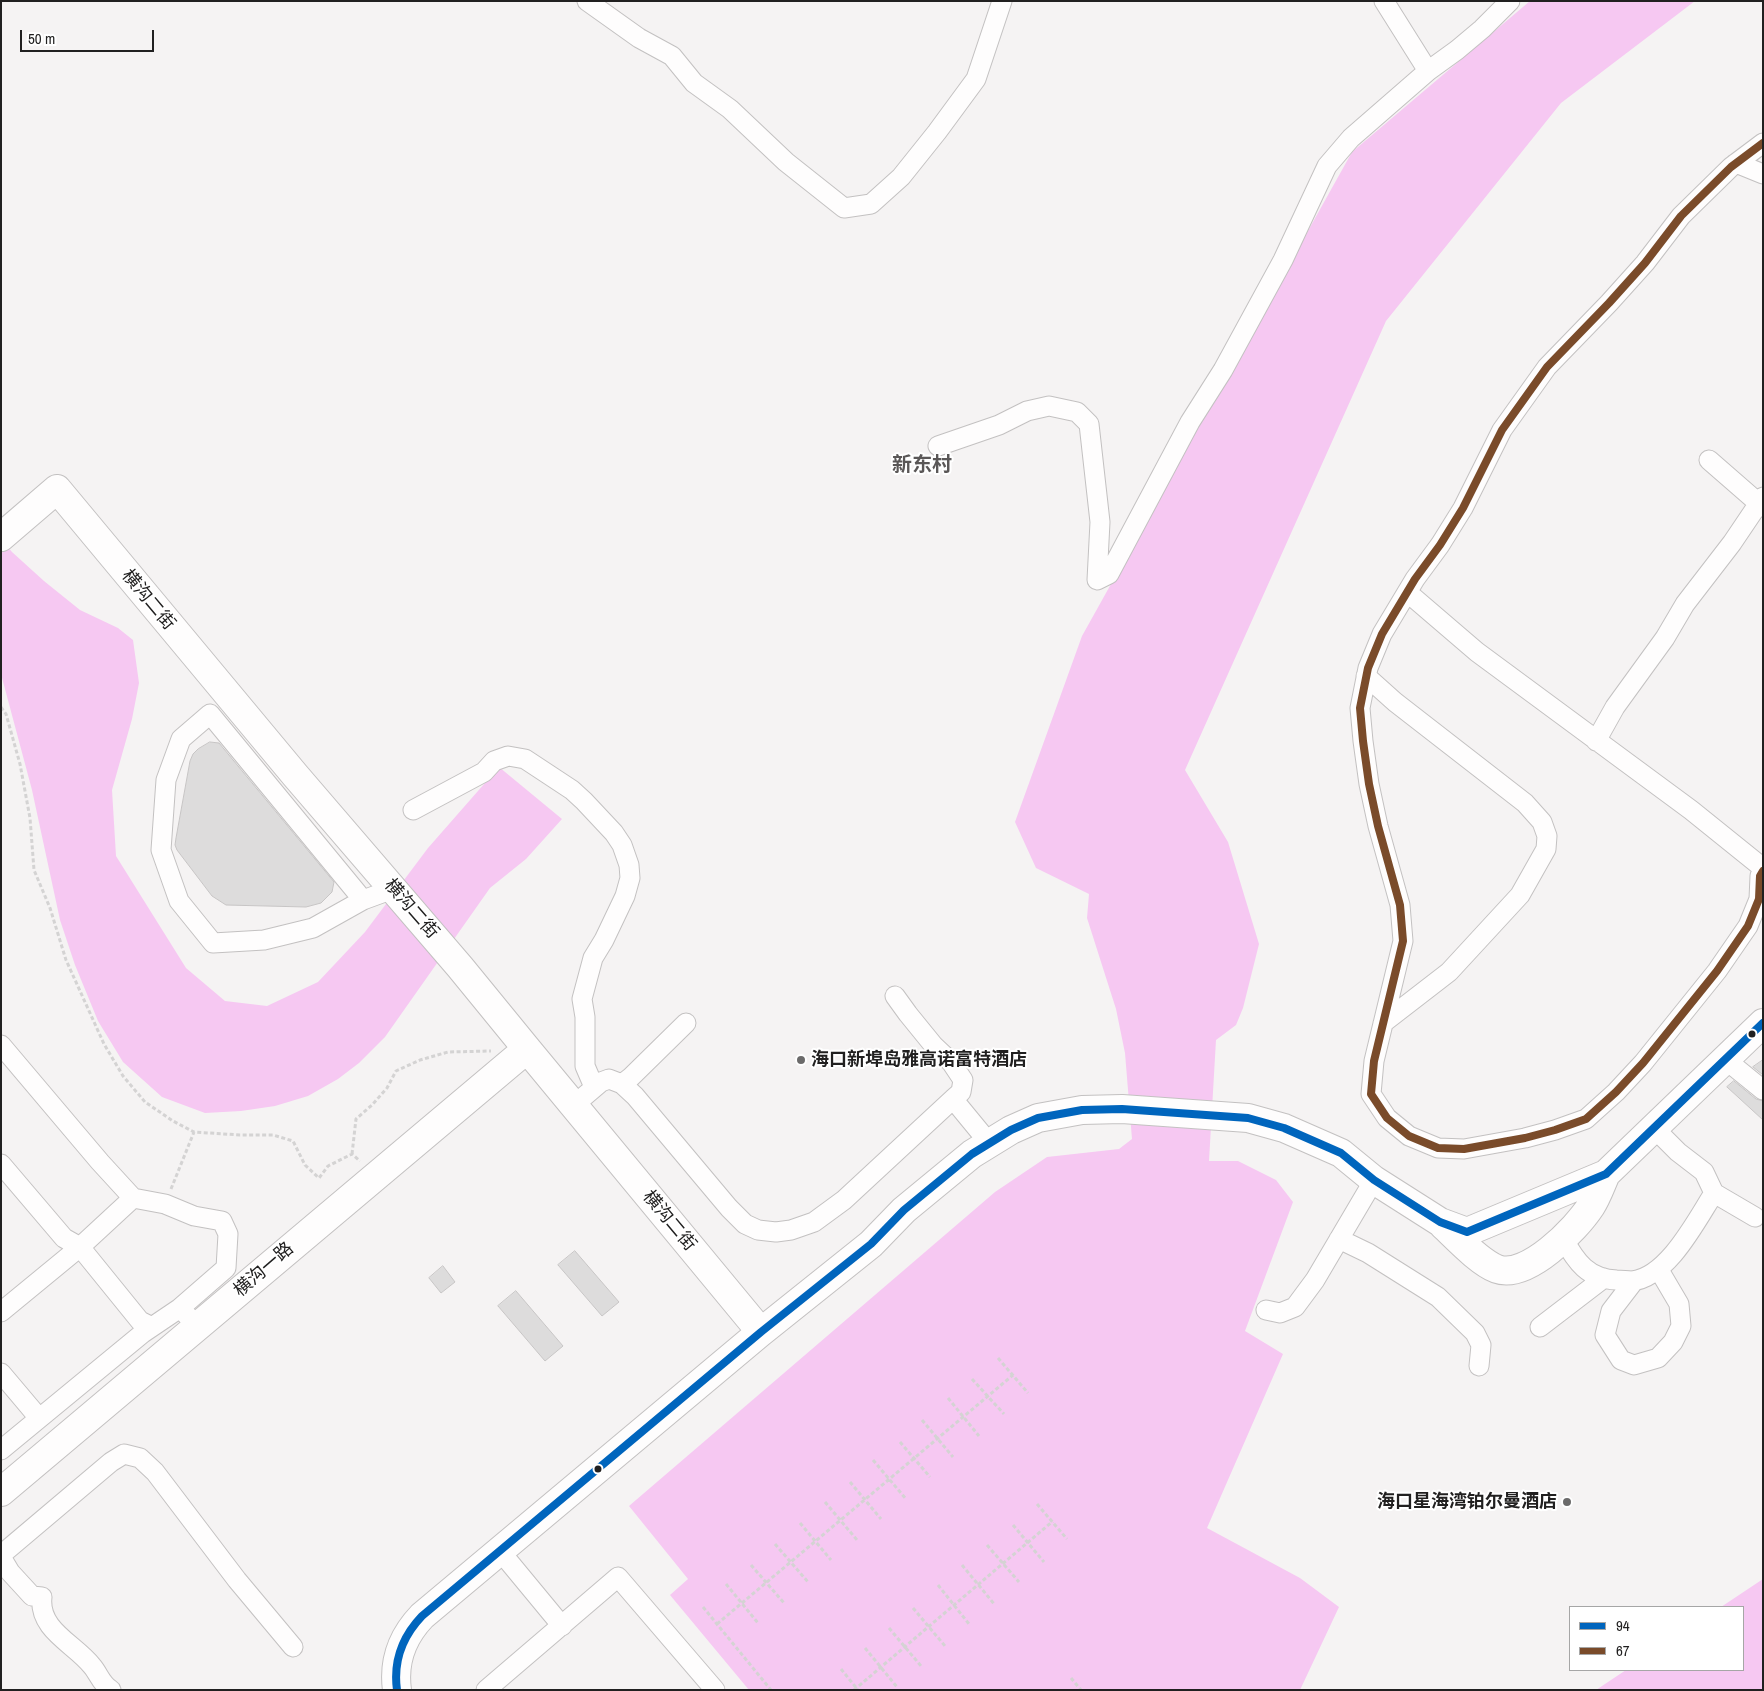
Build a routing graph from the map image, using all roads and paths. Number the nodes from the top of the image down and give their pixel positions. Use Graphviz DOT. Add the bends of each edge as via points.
graph roads {
  1 [pos="587,1"];
  2 [pos="1002,1"];
  3 [pos="1384,1"];
  4 [pos="1510,1"];
  5 [pos="1428,71"];
  6 [pos="1763,143"];
  7 [pos="1736,163"];
  8 [pos="1763,174"];
  9 [pos="938,446"];
  10 [pos="1709,460"];
  11 [pos="1761,502"];
  12 [pos="6,533"];
  13 [pos="1407,592"];
  14 [pos="1366,676"];
  15 [pos="1,706"];
  16 [pos="1596,741"];
  17 [pos="274,748"];
  18 [pos="253,765"];
  19 [pos="413,810"];
  20 [pos="1762,874"];
  21 [pos="393,889"];
  22 [pos="363,900"];
  23 [pos="895,996"];
  24 [pos="1383,1023"];
  25 [pos="1763,1023"];
  26 [pos="686,1024"];
  27 [pos="1,1045"];
  28 [pos="527,1049"];
  29 [pos="1726,1060"];
  30 [pos="622,1084"];
  31 [pos="594,1087"];
  32 [pos="1761,1087"];
  33 [pos="953,1100"];
  34 [pos="574,1105"];
  35 [pos="1654,1128"];
  36 [pos="194,1132"];
  37 [pos="990,1144"];
  38 [pos="352,1154"];
  39 [pos="1,1164"];
  40 [pos="366,1166"];
  41 [pos="1606,1174"];
  42 [pos="1374,1180"];
  43 [pos="1714,1194"];
  44 [pos="132,1198"];
  45 [pos="165,1204"];
  46 [pos="1755,1217"];
  47 [pos="1440,1222"];
  48 [pos="1563,1238"];
  49 [pos="1339,1239"];
  50 [pos="80,1247"];
  51 [pos="1659,1270"];
  52 [pos="1604,1278"];
  53 [pos="1634,1281"];
  54 [pos="1266,1310"];
  55 [pos="1,1311"];
  56 [pos="189,1317"];
  57 [pos="152,1327"];
  58 [pos="1540,1327"];
  59 [pos="761,1332"];
  60 [pos="998,1358"];
  61 [pos="1479,1366"];
  62 [pos="1,1373"];
  63 [pos="1013,1375"];
  64 [pos="972,1379"];
  65 [pos="1028,1393"];
  66 [pos="987,1396"];
  67 [pos="948,1398"];
  68 [pos="1004,1414"];
  69 [pos="963,1416"];
  70 [pos="40,1418"];
  71 [pos="922,1420"];
  72 [pos="980,1436"];
  73 [pos="937,1438"];
  74 [pos="900,1442"];
  75 [pos="1,1450"];
  76 [pos="953,1457"];
  77 [pos="914,1458"];
  78 [pos="873,1460"];
  79 [pos="930,1477"];
  80 [pos="890,1479"];
  81 [pos="850,1482"];
  82 [pos="1,1492"];
  83 [pos="906,1499"];
  84 [pos="864,1500"];
  85 [pos="825,1502"];
  86 [pos="1037,1504"];
  87 [pos="840,1520"];
  88 [pos="881,1520"];
  89 [pos="1053,1521"];
  90 [pos="800,1523"];
  91 [pos="1013,1525"];
  92 [pos="1067,1539"];
  93 [pos="857,1540"];
  94 [pos="816,1541"];
  95 [pos="1028,1543"];
  96 [pos="776,1544"];
  97 [pos="987,1545"];
  98 [pos="500,1551"];
  99 [pos="1,1556"];
  100 [pos="831,1560"];
  101 [pos="791,1562"];
  102 [pos="1044,1562"];
  103 [pos="1003,1564"];
  104 [pos="751,1565"];
  105 [pos="962,1565"];
  106 [pos="766,1582"];
  107 [pos="808,1582"];
  108 [pos="1019,1582"];
  109 [pos="726,1584"];
  110 [pos="938,1585"];
  111 [pos="978,1585"];
  112 [pos="742,1603"];
  113 [pos="784,1603"];
  114 [pos="954,1605"];
  115 [pos="995,1605"];
  116 [pos="703,1607"];
  117 [pos="913,1608"];
  118 [pos="758,1623"];
  119 [pos="717,1624"];
  120 [pos="969,1624"];
  121 [pos="562,1626"];
  122 [pos="929,1626"];
  123 [pos="889,1628"];
  124 [pos="905,1646"];
  125 [pos="945,1646"];
  126 [pos="293,1647"];
  127 [pos="865,1648"];
  128 [pos="921,1666"];
  129 [pos="881,1667"];
  130 [pos="841,1669"];
  131 [pos="1071,1678"];
  132 [pos="896,1687"];
  133 [pos="856,1689"];
  134 [pos="110,1690"];
  135 [pos="397,1690"];
  136 [pos="486,1690"];
  137 [pos="715,1690"];
  138 [pos="771,1690"];
  139 [pos="1081,1690"];
  1 -- 2 [label="street" via="672,56 694,83 844,208 871,204 901,178 937,132 976,78"];
  3 -- 5 [label="street"];
  4 -- 5 [label="street" via="1482,29"];
  5 -- 9 [label="street" via="1351,138 1327,166 1283,260 1223,370 1190,422 1109,574 1097,580 1100,522 1089,424 1077,412 1049,406 1027,411 999,425"];
  6 -- 7 [label="street"];
  7 -- 8 [label="street"];
  7 -- 13 [label="street" via="1682,216 1645,263 1547,367 1502,430 1463,508"];
  10 -- 11 [label="street"];
  11 -- 16 [label="street" via="1685,604 1665,638 1615,707"];
  12 -- 17 [label="main road, 横沟二街" via="57,490"];
  13 -- 14 [label="street" via="1382,634"];
  13 -- 16 [label="street" via="1477,652"];
  14 -- 24 [label="street" via="1360,708 1367,776 1400,905 1403,941"];
  14 -- 24 [label="street" via="1394,702 1525,803 1542,822 1547,836 1546,849 1520,895 1449,972"];
  15 -- 36 [label="path" via="20,764 30,818 34,870 66,960 87,1007 123,1076 145,1102"];
  16 -- 20 [label="street" via="1691,810"];
  17 -- 18 [label="street"];
  17 -- 21 [label="main road, 横沟二街"];
  18 -- 22 [label="street"];
  18 -- 22 [label="street" via="210,714 181,739 166,780 160,850 179,901 213,942 264,940 313,928"];
  19 -- 31 [label="street" via="484,772 494,761 508,756 525,759 572,790 622,845 630,878 625,896 593,958 582,999 586,1017 585,1066"];
  20 -- 24 [label="street" via="1759,898 1748,926 1717,971 1643,1063 1586,1119 1525,1138 1464,1149 1438,1148 1409,1136 1387,1118 1371,1094 1374,1061"];
  21 -- 22 [label="street"];
  21 -- 28 [label="main road, 横沟二街"];
  23 -- 33 [label="street" via="963,1080 961,1092"];
  25 -- 29 [label="main road"];
  26 -- 30 [label="street"];
  27 -- 44 [label="street"];
  28 -- 34 [label="main road, 横沟二街"];
  28 -- 38 [label="path" via="448,1052 396,1071 372,1105 356,1119"];
  28 -- 56 [label="main road, 横沟一路" via="312,1228"];
  29 -- 32 [label="street"];
  29 -- 35 [label="main road"];
  30 -- 31 [label="street" via="609,1079"];
  30 -- 33 [label="street" via="745,1224 758,1230 776,1232 814,1222 844,1200"];
  31 -- 34 [label="street"];
  33 -- 37 [label="street"];
  34 -- 59 [label="main road, 横沟二街"];
  35 -- 41 [label="main road"];
  35 -- 43 [label="street" via="1704,1172"];
  36 -- 38 [label="path" via="273,1134 293,1141 306,1164 319,1178 328,1166"];
  36 -- 45 [label="path"];
  37 -- 42 [label="main road" via="1038,1118 1082,1110 1122,1109 1248,1118 1284,1128 1341,1153"];
  37 -- 59 [label="main road" via="972,1154 904,1210 870,1244"];
  38 -- 40 [label="path"];
  39 -- 50 [label="street" via="64,1238"];
  41 -- 47 [label="main road" via="1467,1232"];
  41 -- 48 [label="main road" via="1591,1206"];
  42 -- 47 [label="main road"];
  42 -- 49 [label="street"];
  43 -- 46 [label="street"];
  43 -- 51 [label="street" via="1679,1248"];
  44 -- 45 [label="street"];
  44 -- 50 [label="street"];
  45 -- 56 [label="street" via="194,1216 222,1221 228,1234 226,1268"];
  47 -- 48 [label="main road" via="1497,1269 1518,1269 1542,1257"];
  48 -- 52 [label="street" via="1578,1263 1590,1274"];
  49 -- 54 [label="street" via="1295,1307 1280,1313"];
  49 -- 61 [label="street" via="1368,1253 1438,1297 1474,1333 1481,1345"];
  50 -- 55 [label="street"];
  50 -- 57 [label="street" via="140,1321"];
  51 -- 53 [label="street"];
  51 -- 53 [label="street" via="1679,1304 1681,1326 1673,1342 1658,1358 1634,1365 1621,1360 1605,1335 1611,1311"];
  52 -- 53 [label="street"];
  52 -- 58 [label="street"];
  56 -- 57 [label="street"];
  56 -- 82 [label="main road, 横沟一路"];
  57 -- 70 [label="street"];
  59 -- 98 [label="main road"];
  60 -- 63 [label="path"];
  62 -- 70 [label="street"];
  63 -- 65 [label="path"];
  63 -- 66 [label="path"];
  64 -- 66 [label="path"];
  66 -- 68 [label="path"];
  66 -- 69 [label="path"];
  67 -- 69 [label="path"];
  69 -- 72 [label="path"];
  69 -- 73 [label="path"];
  70 -- 75 [label="street"];
  71 -- 73 [label="path"];
  73 -- 76 [label="path"];
  73 -- 77 [label="path"];
  74 -- 77 [label="path"];
  77 -- 79 [label="path"];
  77 -- 80 [label="path"];
  78 -- 80 [label="path"];
  80 -- 83 [label="path"];
  80 -- 84 [label="path"];
  81 -- 84 [label="path"];
  84 -- 87 [label="path"];
  84 -- 88 [label="path"];
  85 -- 87 [label="path"];
  86 -- 89 [label="path"];
  87 -- 93 [label="path"];
  87 -- 94 [label="path"];
  89 -- 92 [label="path"];
  89 -- 95 [label="path"];
  90 -- 94 [label="path"];
  91 -- 95 [label="path"];
  94 -- 100 [label="path"];
  94 -- 101 [label="path"];
  95 -- 102 [label="path"];
  95 -- 103 [label="path"];
  96 -- 101 [label="path"];
  97 -- 103 [label="path"];
  98 -- 121 [label="street"];
  98 -- 135 [label="main road" via="422,1616 408,1632 397,1657"];
  99 -- 126 [label="street" via="111,1462 124,1454 140,1458"];
  99 -- 134 [label="street" via="10,1572 32,1596 42,1598 40,1607 51,1626 94,1667 104,1686"];
  101 -- 106 [label="path"];
  101 -- 107 [label="path"];
  103 -- 108 [label="path"];
  103 -- 111 [label="path"];
  104 -- 106 [label="path"];
  105 -- 111 [label="path"];
  106 -- 112 [label="path"];
  106 -- 113 [label="path"];
  109 -- 112 [label="path"];
  110 -- 114 [label="path"];
  111 -- 114 [label="path"];
  111 -- 115 [label="path"];
  112 -- 118 [label="path"];
  112 -- 119 [label="path"];
  114 -- 120 [label="path"];
  114 -- 122 [label="path"];
  116 -- 119 [label="path"];
  117 -- 122 [label="path"];
  119 -- 138 [label="path"];
  121 -- 136 [label="street"];
  121 -- 137 [label="street" via="618,1577"];
  122 -- 124 [label="path"];
  122 -- 125 [label="path"];
  123 -- 124 [label="path"];
  124 -- 128 [label="path"];
  124 -- 129 [label="path"];
  127 -- 129 [label="path"];
  129 -- 132 [label="path"];
  129 -- 133 [label="path"];
  130 -- 133 [label="path"];
  131 -- 139 [label="path"];
}
